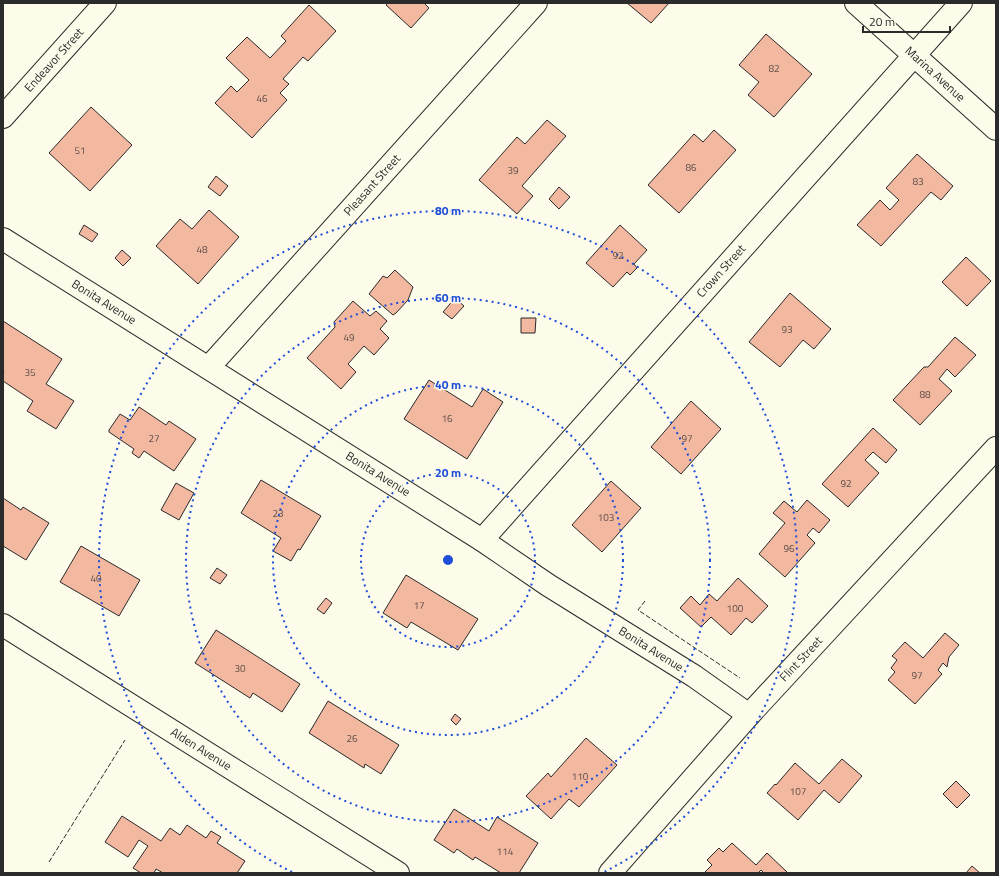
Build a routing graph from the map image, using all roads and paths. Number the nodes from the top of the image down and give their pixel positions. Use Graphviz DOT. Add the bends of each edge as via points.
graph roads {
  1 [pos="105,3"];
  2 [pos="536,3"];
  3 [pos="856,3"];
  4 [pos="961,3"];
  5 [pos="914,55"];
  6 [pos="3,117"];
  7 [pos="996,129"];
  8 [pos="3,239"];
  9 [pos="209,368"];
  10 [pos="996,448"];
  11 [pos="482,540"];
  12 [pos="3,625"];
  13 [pos="750,715"];
  14 [pos="398,873"];
  15 [pos="610,873"];
  1 -- 6 [label="street, Endeavor Street"];
  2 -- 9 [label="street, Pleasant Street"];
  3 -- 5 [label="street, Marina Avenue"];
  4 -- 5 [label="street, Crown Street"];
  5 -- 7 [label="street, Marina Avenue"];
  5 -- 11 [label="street, Crown Street"];
  8 -- 9 [label="street, Bonita Avenue"];
  9 -- 11 [label="street, Bonita Avenue"];
  10 -- 13 [label="street, Flint Street"];
  11 -- 13 [label="street, Bonita Avenue" via="548,585 694,676"];
  12 -- 14 [label="street, Alden Avenue"];
  13 -- 15 [label="street, Flint Street"];
}
